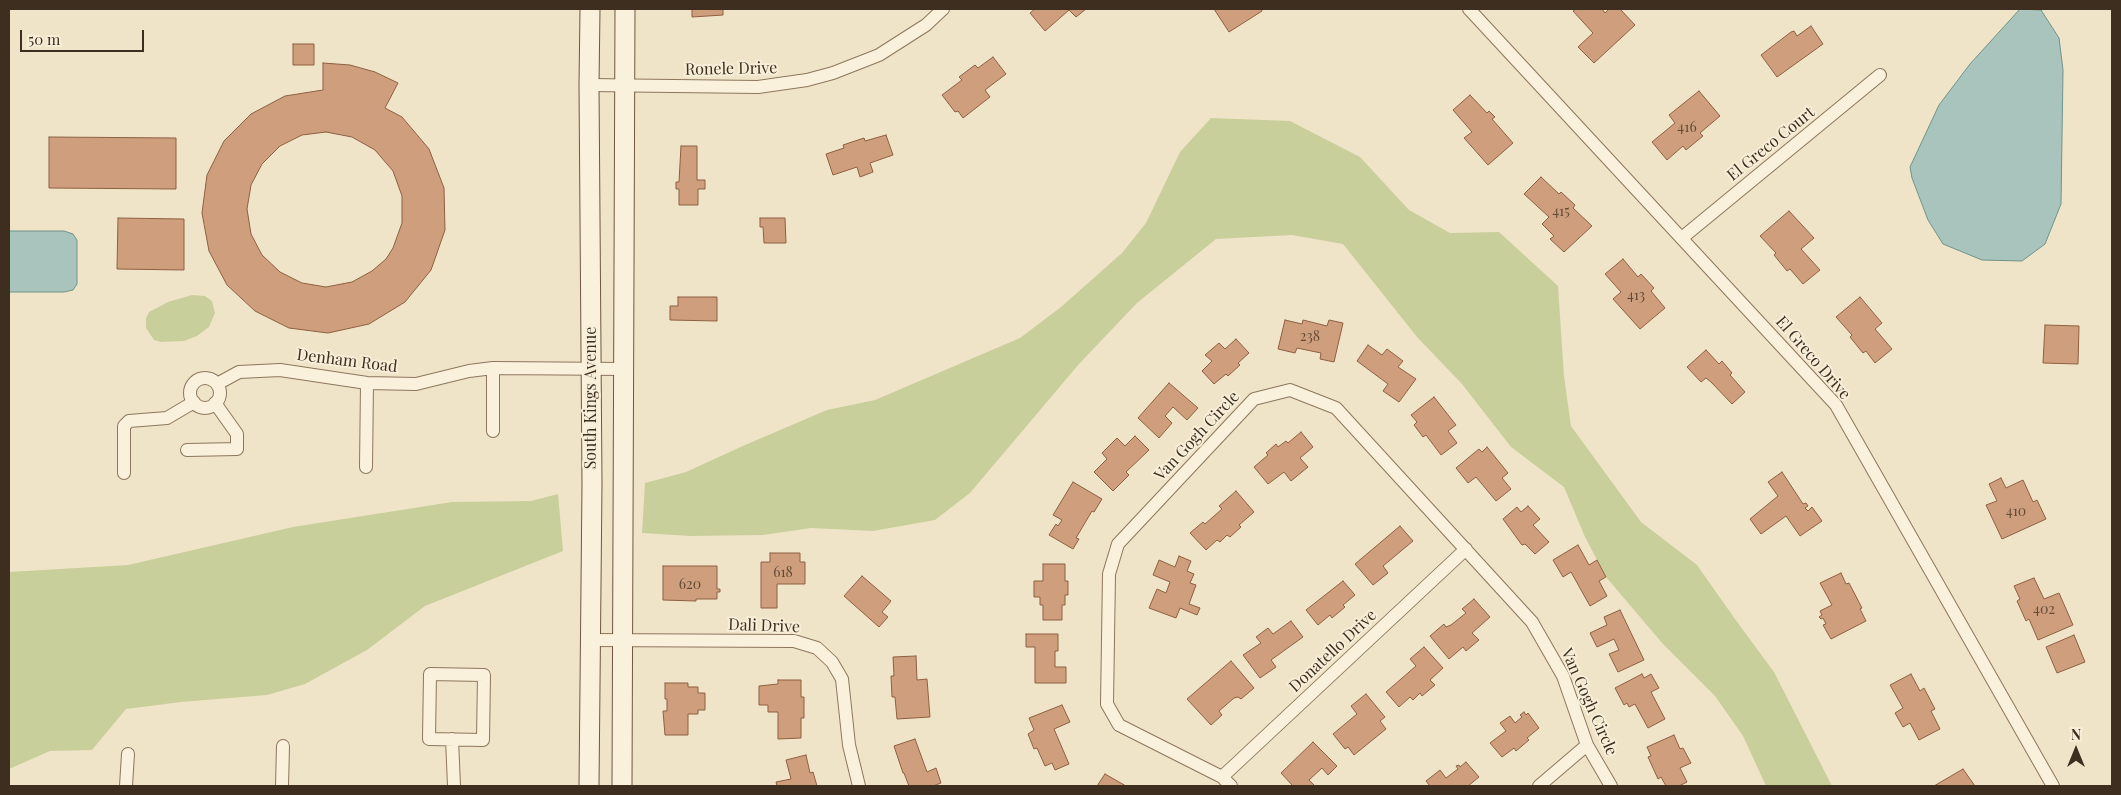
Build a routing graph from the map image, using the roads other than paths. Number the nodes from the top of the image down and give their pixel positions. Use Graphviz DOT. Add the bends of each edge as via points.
graph roads {
  1 [pos="590,9"];
  2 [pos="625,9"];
  3 [pos="943,9"];
  4 [pos="1469,9"];
  5 [pos="1880,75"];
  6 [pos="589,85"];
  7 [pos="625,85"];
  8 [pos="1683,237"];
  9 [pos="493,368"];
  10 [pos="591,369"];
  11 [pos="624,369"];
  12 [pos="367,383"];
  13 [pos="217,384"];
  14 [pos="194,402"];
  15 [pos="215,403"];
  16 [pos="493,431"];
  17 [pos="187,450"];
  18 [pos="366,467"];
  19 [pos="124,473"];
  20 [pos="1466,549"];
  21 [pos="589,640"];
  22 [pos="622,640"];
  23 [pos="452,739"];
  24 [pos="1587,745"];
  25 [pos="283,746"];
  26 [pos="128,754"];
  27 [pos="1226,781"];
  28 [pos="126,786"];
  29 [pos="282,786"];
  30 [pos="454,786"];
  31 [pos="589,786"];
  32 [pos="622,786"];
  33 [pos="859,786"];
  34 [pos="1539,786"];
  35 [pos="1611,786"];
  36 [pos="2053,786"];
  1 -- 6 [label="main road, South Kings Avenue"];
  2 -- 7 [label="main road, South Kings Avenue"];
  3 -- 7 [label="street, Ronele Drive" via="926,25 879,55 807,80 758,87"];
  4 -- 8 [label="street, El Greco Drive"];
  5 -- 8 [label="street, El Greco Court"];
  6 -- 7 [label="street, Ronele Drive"];
  6 -- 10 [label="main road, South Kings Avenue"];
  7 -- 11 [label="main road, South Kings Avenue"];
  8 -- 36 [label="street, El Greco Drive" via="1836,405"];
  9 -- 10 [label="street, Denham Road"];
  9 -- 12 [label="street, Denham Road" via="416,384"];
  9 -- 16 [label="street"];
  10 -- 11 [label="street, Denham Road"];
  10 -- 21 [label="main road, South Kings Avenue"];
  11 -- 22 [label="main road, South Kings Avenue"];
  12 -- 13 [label="street, Denham Road" via="280,370 239,372"];
  12 -- 18 [label="street"];
  13 -- 14 [label="street" via="208,378 194,382 190,392"];
  13 -- 15 [label="street" via="220,392"];
  14 -- 15 [label="street" via="205,407"];
  14 -- 19 [label="street" via="168,418 129,421 124,426"];
  15 -- 17 [label="street" via="237,434 237,449"];
  20 -- 24 [label="street, Van Gogh Circle" via="1532,622 1563,676"];
  20 -- 27 [label="street, Donatello Drive"];
  20 -- 27 [label="street, Van Gogh Circle" via="1336,408 1290,390 1254,399 1118,544 1109,574 1107,704 1119,725"];
  21 -- 22 [label="street, Dali Drive"];
  21 -- 31 [label="main road, South Kings Avenue"];
  22 -- 32 [label="main road, South Kings Avenue"];
  22 -- 33 [label="street, Dali Drive" via="794,641 817,648 832,662 842,679 849,744"];
  23 -- 23 [label="street" via="428,739 430,674 484,675 483,740"];
  23 -- 30 [label="street"];
  24 -- 34 [label="street"];
  24 -- 35 [label="street, Van Gogh Circle"];
  25 -- 29 [label="street"];
  26 -- 28 [label="street"];
}
